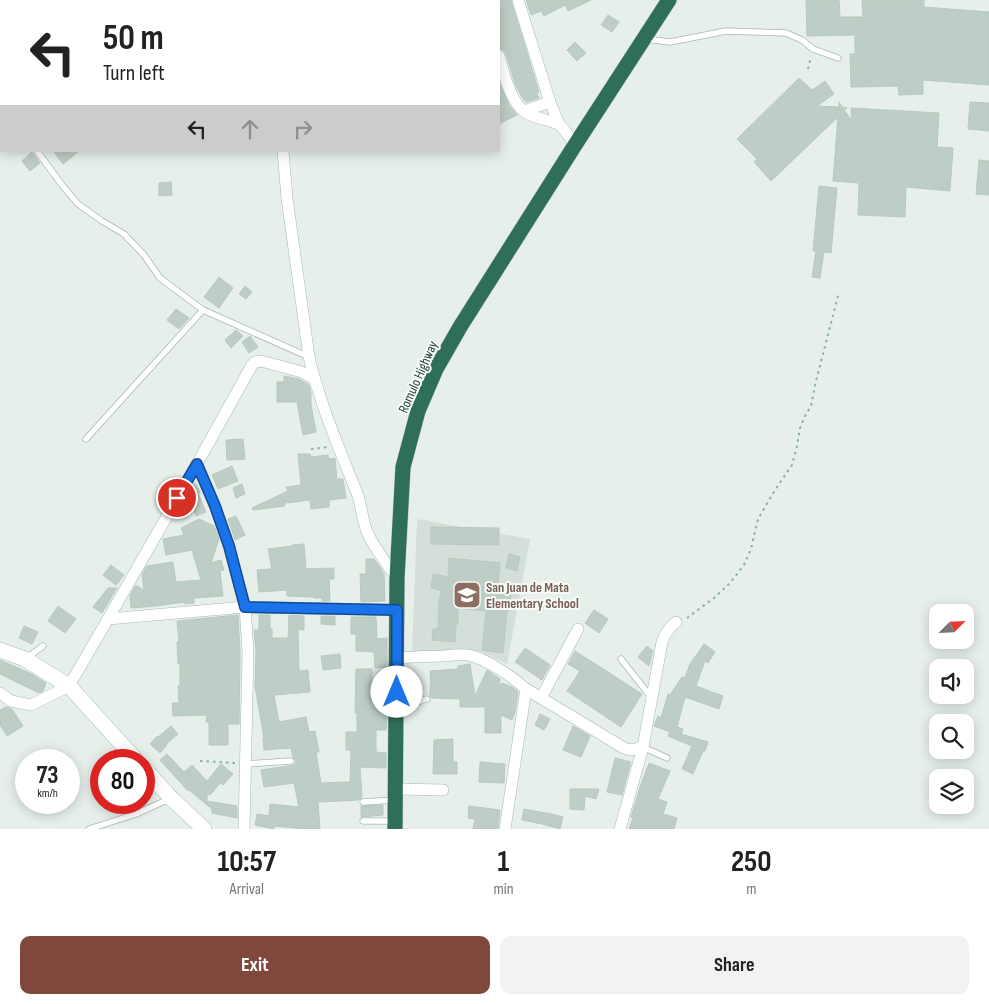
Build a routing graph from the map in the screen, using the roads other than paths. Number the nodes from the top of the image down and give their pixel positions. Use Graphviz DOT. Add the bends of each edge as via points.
graph roads {
  1 [pos="518,0"];
  2 [pos="670,0"];
  3 [pos="645,39"];
  4 [pos="838,58"];
  5 [pos="500,60"];
  6 [pos="550,102"];
  7 [pos="524,111"];
  8 [pos="559,124"];
  9 [pos="575,145"];
  10 [pos="38,152"];
  11 [pos="283,152"];
  12 [pos="203,310"];
  13 [pos="309,357"];
  14 [pos="314,379"];
  15 [pos="86,439"];
  16 [pos="197,464"];
  17 [pos="397,578"];
  18 [pos="245,607"];
  19 [pos="397,610"];
  20 [pos="108,619"];
  21 [pos="676,622"];
  22 [pos="578,629"];
  23 [pos="43,646"];
  24 [pos="0,650"];
  25 [pos="397,658"];
  26 [pos="25,659"];
  27 [pos="621,659"];
  28 [pos="69,686"];
  29 [pos="526,689"];
  30 [pos="0,693"];
  31 [pos="541,698"];
  32 [pos="427,699"];
  33 [pos="652,699"];
  34 [pos="397,708"];
  35 [pos="644,748"];
  36 [pos="126,749"];
  37 [pos="667,758"];
  38 [pos="291,761"];
  39 [pos="246,764"];
  40 [pos="155,780"];
  41 [pos="443,790"];
  42 [pos="395,794"];
  43 [pos="171,798"];
  44 [pos="363,802"];
  45 [pos="363,821"];
  46 [pos="395,825"];
  47 [pos="89,829"];
  48 [pos="204,829"];
  49 [pos="244,829"];
  50 [pos="505,829"];
  51 [pos="620,829"];
  1 -- 6 [label="street"];
  2 -- 3 [label="highway, Romulo Highway"];
  3 -- 4 [label="lane" via="670,42 726,31 786,33 812,49"];
  3 -- 9 [label="highway, Romulo Highway"];
  5 -- 7 [label="street" via="507,84"];
  6 -- 7 [label="street"];
  6 -- 8 [label="street"];
  7 -- 8 [label="street"];
  8 -- 9 [label="street"];
  9 -- 17 [label="highway, Romulo Highway" via="460,327 436,369 418,411 403,467"];
  10 -- 12 [label="lane" via="78,204 124,234 160,278"];
  11 -- 13 [label="street"];
  12 -- 13 [label="lane"];
  12 -- 15 [label="lane"];
  13 -- 14 [label="street"];
  14 -- 16 [label="street" via="302,372 255,362"];
  14 -- 17 [label="street" via="359,499 368,534"];
  16 -- 18 [label="street" via="229,546"];
  16 -- 20 [label="street"];
  17 -- 19 [label="highway, Romulo Highway"];
  18 -- 19 [label="street"];
  18 -- 20 [label="street"];
  18 -- 39 [label="street" via="248,652"];
  19 -- 25 [label="highway, Romulo Highway"];
  20 -- 28 [label="street"];
  21 -- 33 [label="street" via="662,642"];
  22 -- 31 [label="street"];
  23 -- 26 [label="lane"];
  24 -- 26 [label="street"];
  25 -- 29 [label="street" via="468,655 487,662"];
  25 -- 34 [label="highway, Romulo Highway"];
  26 -- 28 [label="street"];
  27 -- 33 [label="lane"];
  28 -- 30 [label="street" via="31,705 11,701"];
  28 -- 36 [label="street"];
  29 -- 31 [label="street"];
  29 -- 50 [label="street"];
  31 -- 35 [label="street" via="624,748"];
  32 -- 34 [label="lane"];
  33 -- 35 [label="street"];
  34 -- 42 [label="highway, Romulo Highway"];
  35 -- 37 [label="lane"];
  35 -- 51 [label="street"];
  38 -- 39 [label="lane"];
  39 -- 49 [label="street"];
  40 -- 43 [label="street"];
  41 -- 42 [label="street"];
  42 -- 44 [label="lane"];
  42 -- 46 [label="highway, Romulo Highway"];
  43 -- 47 [label="lane" via="136,814"];
  43 -- 48 [label="street"];
  45 -- 46 [label="lane"];
}
